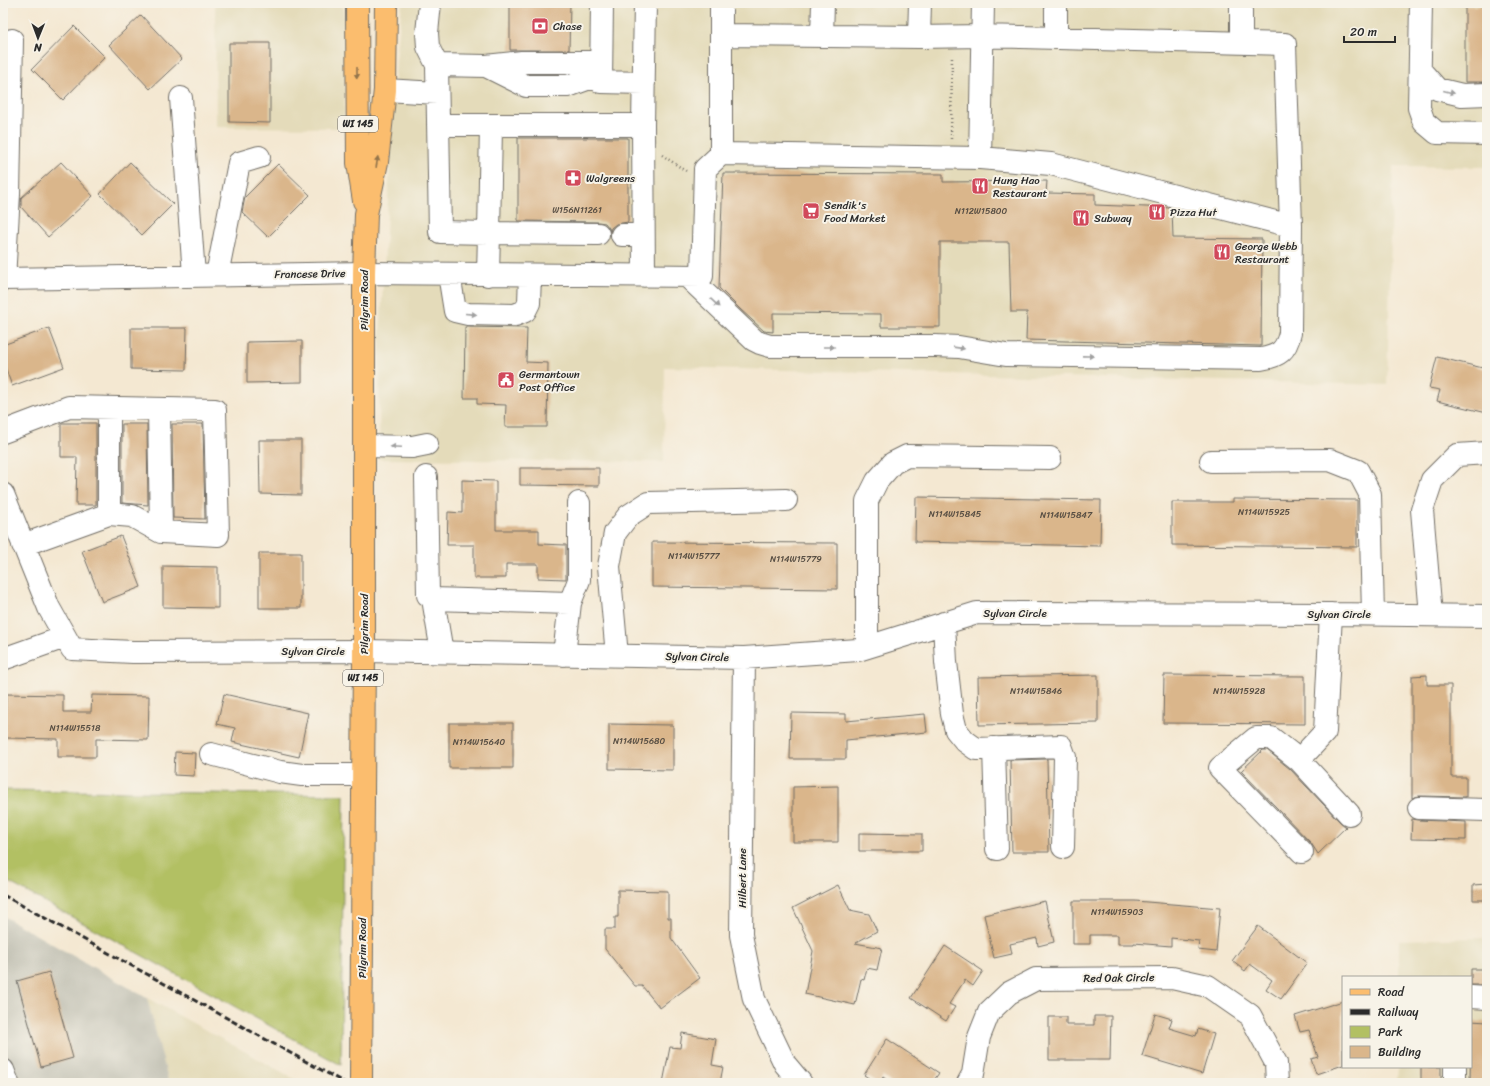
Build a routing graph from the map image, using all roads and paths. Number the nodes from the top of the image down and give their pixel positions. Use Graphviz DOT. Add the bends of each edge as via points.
graph roads {
  1 [pos="357,3"];
  2 [pos="386,3"];
  3 [pos="430,3"];
  4 [pos="602,3"];
  5 [pos="645,3"];
  6 [pos="721,3"];
  7 [pos="823,3"];
  8 [pos="920,3"];
  9 [pos="983,3"];
  10 [pos="1056,3"];
  11 [pos="1241,3"];
  12 [pos="1421,3"];
  13 [pos="357,34"];
  14 [pos="386,34"];
  15 [pos="721,35"];
  16 [pos="822,36"];
  17 [pos="982,36"];
  18 [pos="919,37"];
  19 [pos="1056,38"];
  20 [pos="12,40"];
  21 [pos="1241,42"];
  22 [pos="952,55"];
  23 [pos="437,65"];
  24 [pos="598,69"];
  25 [pos="1420,70"];
  26 [pos="496,71"];
  27 [pos="644,83"];
  28 [pos="385,90"];
  29 [pos="437,93"];
  30 [pos="1487,94"];
  31 [pos="181,98"];
  32 [pos="438,125"];
  33 [pos="643,125"];
  34 [pos="491,126"];
  35 [pos="1487,134"];
  36 [pos="950,146"];
  37 [pos="658,153"];
  38 [pos="721,154"];
  39 [pos="258,157"];
  40 [pos="980,158"];
  41 [pos="687,172"];
  42 [pos="366,214"];
  43 [pos="1291,226"];
  44 [pos="489,233"];
  45 [pos="598,234"];
  46 [pos="364,273"];
  47 [pos="449,274"];
  48 [pos="194,275"];
  49 [pos="217,275"];
  50 [pos="488,275"];
  51 [pos="530,275"];
  52 [pos="654,276"];
  53 [pos="686,276"];
  54 [pos="3,279"];
  55 [pos="109,408"];
  56 [pos="159,409"];
  57 [pos="3,432"];
  58 [pos="427,444"];
  59 [pos="364,446"];
  60 [pos="1487,453"];
  61 [pos="1050,458"];
  62 [pos="1211,461"];
  63 [pos="426,477"];
  64 [pos="3,494"];
  65 [pos="786,500"];
  66 [pos="580,503"];
  67 [pos="109,514"];
  68 [pos="161,532"];
  69 [pos="24,544"];
  70 [pos="433,599"];
  71 [pos="570,603"];
  72 [pos="1331,614"];
  73 [pos="1373,614"];
  74 [pos="1430,615"];
  75 [pos="1487,616"];
  76 [pos="944,623"];
  77 [pos="65,637"];
  78 [pos="867,647"];
  79 [pos="364,651"];
  80 [pos="442,652"];
  81 [pos="564,655"];
  82 [pos="617,656"];
  83 [pos="744,658"];
  84 [pos="3,659"];
  85 [pos="994,748"];
  86 [pos="211,754"];
  87 [pos="1299,760"];
  88 [pos="363,775"];
  89 [pos="1420,808"];
  90 [pos="1487,810"];
  91 [pos="1349,814"];
  92 [pos="1063,848"];
  93 [pos="997,850"];
  94 [pos="1302,852"];
  95 [pos="1472,997"];
  96 [pos="1487,998"];
  97 [pos="1455,1068"];
  98 [pos="3,1070"];
  99 [pos="8,1083"];
  100 [pos="361,1083"];
  101 [pos="801,1083"];
  102 [pos="968,1083"];
  103 [pos="1277,1083"];
  104 [pos="1455,1083"];
  1 -- 13 [label="main road, Pilgrim Road / WI 145"];
  2 -- 14 [label="main road, Pilgrim Road / WI 145"];
  3 -- 23 [label="street" via="428,47"];
  4 -- 24 [label="street"];
  5 -- 27 [label="street"];
  6 -- 15 [label="street"];
  7 -- 16 [label="street"];
  8 -- 18 [label="street"];
  9 -- 17 [label="street"];
  10 -- 19 [label="street"];
  11 -- 21 [label="street"];
  12 -- 25 [label="street"];
  13 -- 14 [label="main road"];
  13 -- 42 [label="main road, Pilgrim Road / WI 145, one-way" via="358,163"];
  14 -- 28 [label="main road, Pilgrim Road / WI 145"];
  15 -- 16 [label="street"];
  15 -- 38 [label="street"];
  16 -- 18 [label="street"];
  17 -- 18 [label="street"];
  17 -- 19 [label="street"];
  17 -- 40 [label="street"];
  19 -- 21 [label="street"];
  20 -- 54 [label="street" via="9,194"];
  21 -- 43 [label="street" via="1285,44"];
  22 -- 36 [label="path"];
  23 -- 26 [label="street"];
  23 -- 29 [label="street"];
  24 -- 26 [label="street" via="521,54"];
  24 -- 26 [label="street" via="568,86 526,86"];
  24 -- 27 [label="street" via="601,82"];
  25 -- 30 [label="street, one-way" via="1437,89 1462,95"];
  25 -- 35 [label="street" via="1419,108 1424,122 1437,133"];
  27 -- 33 [label="street"];
  28 -- 29 [label="street"];
  42 -- 28 [label="main road, Pilgrim Road / WI 145, one-way" via="377,162"];
  29 -- 32 [label="street"];
  31 -- 48 [label="street"];
  32 -- 34 [label="street"];
  32 -- 44 [label="street" via="440,232"];
  33 -- 34 [label="street"];
  33 -- 52 [label="street" via="633,235"];
  34 -- 44 [label="street"];
  37 -- 41 [label="path"];
  38 -- 40 [label="street"];
  38 -- 53 [label="street, Francese Drive" via="705,169 702,276"];
  39 -- 49 [label="street" via="239,163"];
  40 -- 43 [label="street" via="1051,164"];
  42 -- 46 [label="main road, Pilgrim Road / WI 145"];
  53 -- 43 [label="street, one-way" via="754,340 770,346 935,346 1006,354 1261,359 1278,354 1288,342"];
  44 -- 45 [label="street"];
  44 -- 50 [label="street"];
  46 -- 47 [label="street, Francese Drive"];
  46 -- 49 [label="street, Francese Drive"];
  46 -- 59 [label="main road, Pilgrim Road / WI 145"];
  47 -- 50 [label="street, Francese Drive"];
  47 -- 51 [label="street, one-way" via="455,311 468,314 514,315 525,311 529,303"];
  48 -- 49 [label="street, Francese Drive"];
  48 -- 54 [label="street, Francese Drive"];
  50 -- 51 [label="street, Francese Drive"];
  51 -- 52 [label="street, Francese Drive"];
  52 -- 53 [label="street, Francese Drive"];
  55 -- 56 [label="street"];
  55 -- 57 [label="street" via="69,407"];
  55 -- 67 [label="street"];
  56 -- 68 [label="street"];
  56 -- 68 [label="street" via="215,410 218,535"];
  58 -- 59 [label="street, one-way" via="412,448"];
  59 -- 79 [label="main road, Pilgrim Road / WI 145"];
  60 -- 74 [label="street" via="1457,455 1432,480 1429,488 1422,510"];
  61 -- 78 [label="street" via="907,456 893,463 877,481 867,501"];
  62 -- 73 [label="street" via="1330,460 1358,471 1370,494"];
  63 -- 70 [label="street" via="428,595"];
  64 -- 69 [label="street, Sylvan Circle"];
  65 -- 82 [label="street" via="648,503 628,516 616,533 609,566"];
  66 -- 71 [label="street" via="579,580"];
  67 -- 68 [label="street" via="132,516"];
  67 -- 69 [label="street"];
  69 -- 77 [label="street, Sylvan Circle" via="49,608"];
  70 -- 71 [label="street"];
  70 -- 80 [label="street"];
  71 -- 81 [label="street"];
  72 -- 73 [label="street, Sylvan Circle"];
  72 -- 76 [label="street, Sylvan Circle" via="977,613"];
  72 -- 87 [label="street" via="1325,732"];
  73 -- 74 [label="street, Sylvan Circle"];
  74 -- 75 [label="street, Sylvan Circle"];
  76 -- 78 [label="street, Sylvan Circle"];
  76 -- 85 [label="street" via="946,662 956,730 976,749"];
  77 -- 79 [label="street, Sylvan Circle" via="72,649 133,652"];
  77 -- 84 [label="street"];
  78 -- 83 [label="street, Sylvan Circle" via="858,650"];
  79 -- 80 [label="street, Sylvan Circle"];
  79 -- 88 [label="main road, Pilgrim Road / WI 145"];
  80 -- 81 [label="street, Sylvan Circle"];
  81 -- 82 [label="street, Sylvan Circle"];
  82 -- 83 [label="street, Sylvan Circle"];
  83 -- 101 [label="street, Hilbert Lane" via="741,935 754,999 785,1064"];
  85 -- 92 [label="street" via="1061,746 1065,757"];
  85 -- 93 [label="street"];
  86 -- 88 [label="street" via="280,772 302,775"];
  87 -- 91 [label="street"];
  87 -- 94 [label="street" via="1271,738 1256,738 1220,768"];
  88 -- 100 [label="main road, Pilgrim Road / WI 145"];
  89 -- 90 [label="street"];
  95 -- 96 [label="street"];
  97 -- 104 [label="street"];
  98 -- 99 [label="street"];
  102 -- 103 [label="street, Red Oak Circle" via="973,1074 979,1037 989,1012 1009,993 1036,979 1172,978 1208,986 1250,1015 1276,1064"];
}
